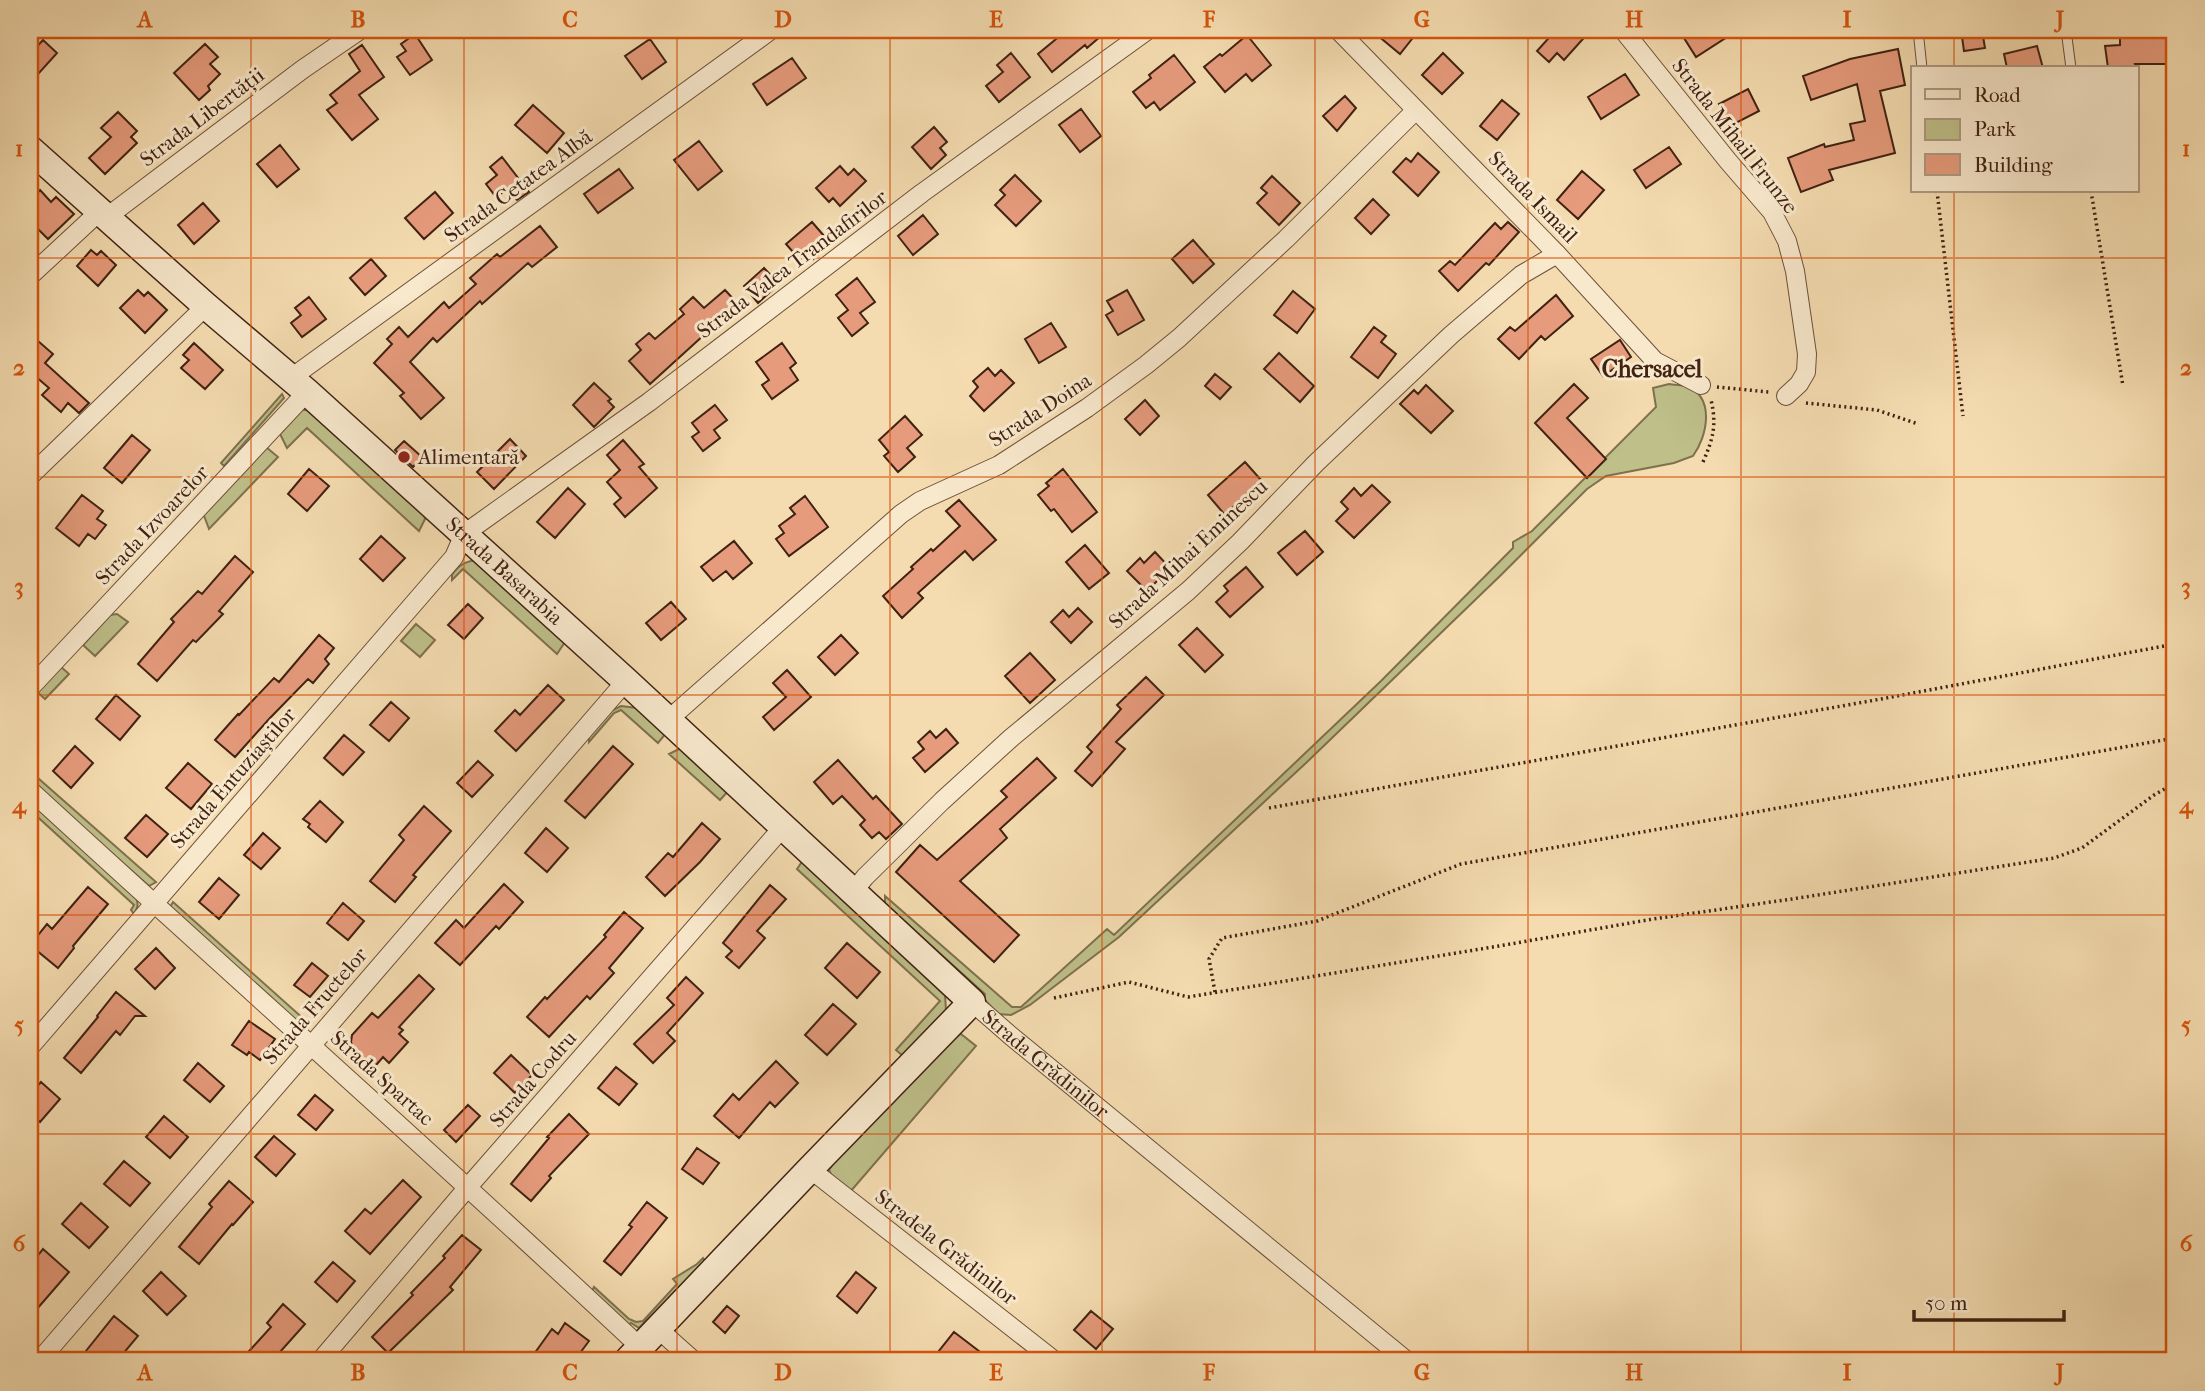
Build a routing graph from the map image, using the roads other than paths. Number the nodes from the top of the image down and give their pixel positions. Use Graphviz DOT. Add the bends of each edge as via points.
graph roads {
  1 [pos="360,30"];
  2 [pos="771,30"];
  3 [pos="1148,30"];
  4 [pos="1338,30"];
  5 [pos="1623,30"];
  6 [pos="1918,30"];
  7 [pos="2066,30"];
  8 [pos="1922,66"];
  9 [pos="2071,66"];
  10 [pos="1416,110"];
  11 [pos="30,149"];
  12 [pos="104,214"];
  13 [pos="1557,254"];
  14 [pos="30,276"];
  15 [pos="206,306"];
  16 [pos="299,385"];
  17 [pos="1701,385"];
  18 [pos="1786,396"];
  19 [pos="30,476"];
  20 [pos="464,534"];
  21 [pos="626,681"];
  22 [pos="30,688"];
  23 [pos="668,720"];
  24 [pos="30,790"];
  25 [pos="783,827"];
  26 [pos="853,892"];
  27 [pos="153,904"];
  28 [pos="972,1002"];
  29 [pos="311,1046"];
  30 [pos="30,1047"];
  31 [pos="810,1169"];
  32 [pos="468,1187"];
  33 [pos="641,1345"];
  34 [pos="39,1361"];
  35 [pos="320,1361"];
  36 [pos="694,1361"];
  37 [pos="1055,1361"];
  38 [pos="1407,1361"];
  1 -- 12 [label="street, Strada Libertății"];
  2 -- 16 [label="street, Strada Cetatea Albă"];
  3 -- 20 [label="street, Strada Valea Trandafirilor"];
  4 -- 10 [label="street, Strada Ismail"];
  5 -- 18 [label="street, Strada Mihail Frunze" via="1772,212 1787,241 1807,354 1799,384"];
  6 -- 8 [label="lane"];
  7 -- 9 [label="lane"];
  10 -- 13 [label="street, Strada Ismail"];
  10 -- 23 [label="street, Strada Doina" via="1179,338 1087,408 999,465 901,514"];
  11 -- 12 [label="street, Strada Basarabia"];
  12 -- 14 [label="street, Strada Libertății"];
  12 -- 15 [label="street, Strada Basarabia"];
  13 -- 17 [label="street, Strada Ismail" via="1655,360"];
  13 -- 26 [label="street, Strada Mihai Eminescu" via="1521,275 1451,335 1188,591 1011,738"];
  15 -- 16 [label="street, Strada Basarabia"];
  15 -- 19 [label="street"];
  16 -- 20 [label="street, Strada Basarabia"];
  16 -- 22 [label="street, Strada Izvoarelor"];
  20 -- 21 [label="street, Strada Basarabia"];
  20 -- 27 [label="street, Strada Entuziaștilor" via="454,557"];
  21 -- 23 [label="street, Strada Basarabia"];
  21 -- 29 [label="street, Strada Fructelor"];
  23 -- 25 [label="street, Strada Basarabia"];
  24 -- 27 [label="street, Strada Spartac"];
  25 -- 26 [label="street, Strada Basarabia"];
  25 -- 32 [label="street, Strada Codru"];
  26 -- 28 [label="street, Strada Basarabia"];
  27 -- 29 [label="street, Strada Spartac"];
  27 -- 30 [label="street, Strada Entuziaștilor"];
  28 -- 31 [label="street, Strada Grădinilor"];
  28 -- 38 [label="street, Strada Grădinilor"];
  29 -- 32 [label="street, Strada Spartac"];
  29 -- 34 [label="street, Strada Fructelor"];
  31 -- 33 [label="street, Strada Grădinilor"];
  31 -- 37 [label="street, Stradela Grădinilor"];
  32 -- 33 [label="street, Strada Spartac"];
  32 -- 35 [label="street, Strada Codru"];
  33 -- 36 [label="street, Strada Spartac"];
}
